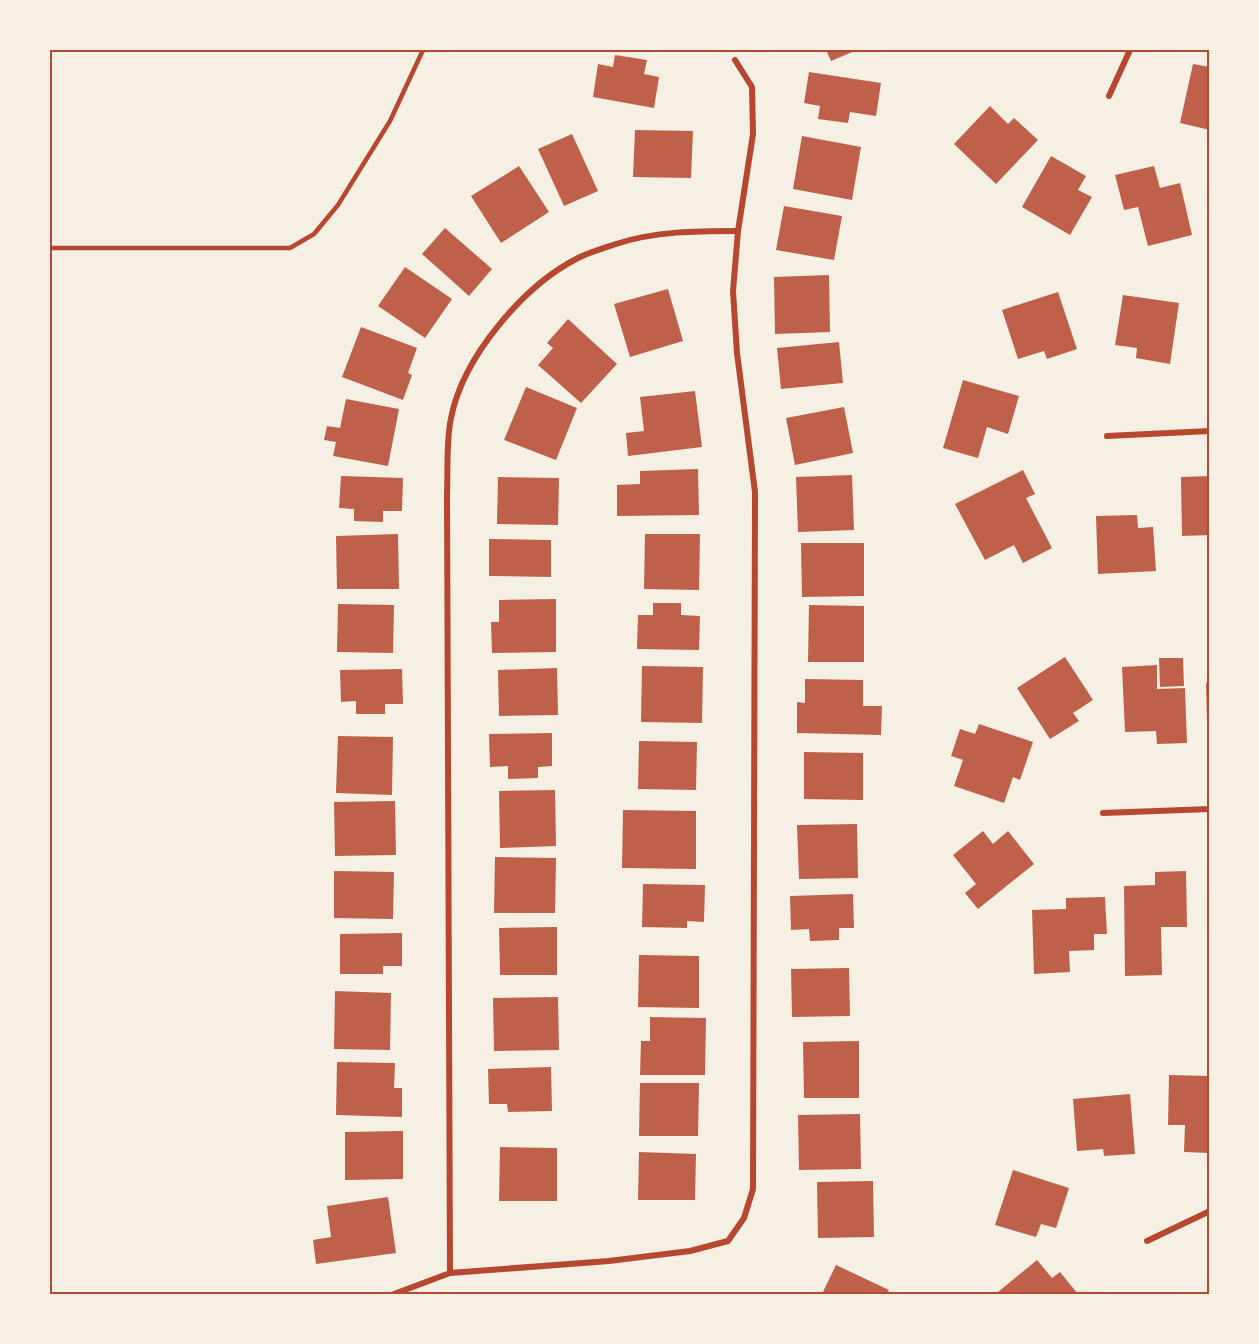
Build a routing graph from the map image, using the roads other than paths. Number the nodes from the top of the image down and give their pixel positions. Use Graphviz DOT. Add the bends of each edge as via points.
graph roads {
  1 [pos="423,50"];
  2 [pos="1130,50"];
  3 [pos="735,60"];
  4 [pos="1109,96"];
  5 [pos="738,231"];
  6 [pos="50,248"];
  7 [pos="1209,431"];
  8 [pos="1107,436"];
  9 [pos="1209,809"];
  10 [pos="1103,813"];
  11 [pos="1209,1211"];
  12 [pos="1147,1241"];
  13 [pos="450,1273"];
  14 [pos="394,1294"];
  1 -- 6 [label="lane" via="390,121 338,205 314,234 290,248"];
  2 -- 4 [label="street"];
  3 -- 5 [label="street" via="752,87 753,134"];
  5 -- 13 [label="street" via="660,234 617,243 578,259 541,283 490,335 467,373 451,418 447,495"];
  5 -- 13 [label="street" via="733,291 737,353 755,492 753,1189 744,1218 728,1241 690,1251 609,1261"];
  7 -- 8 [label="street"];
  9 -- 10 [label="street"];
  11 -- 12 [label="street"];
  13 -- 14 [label="street"];
}
